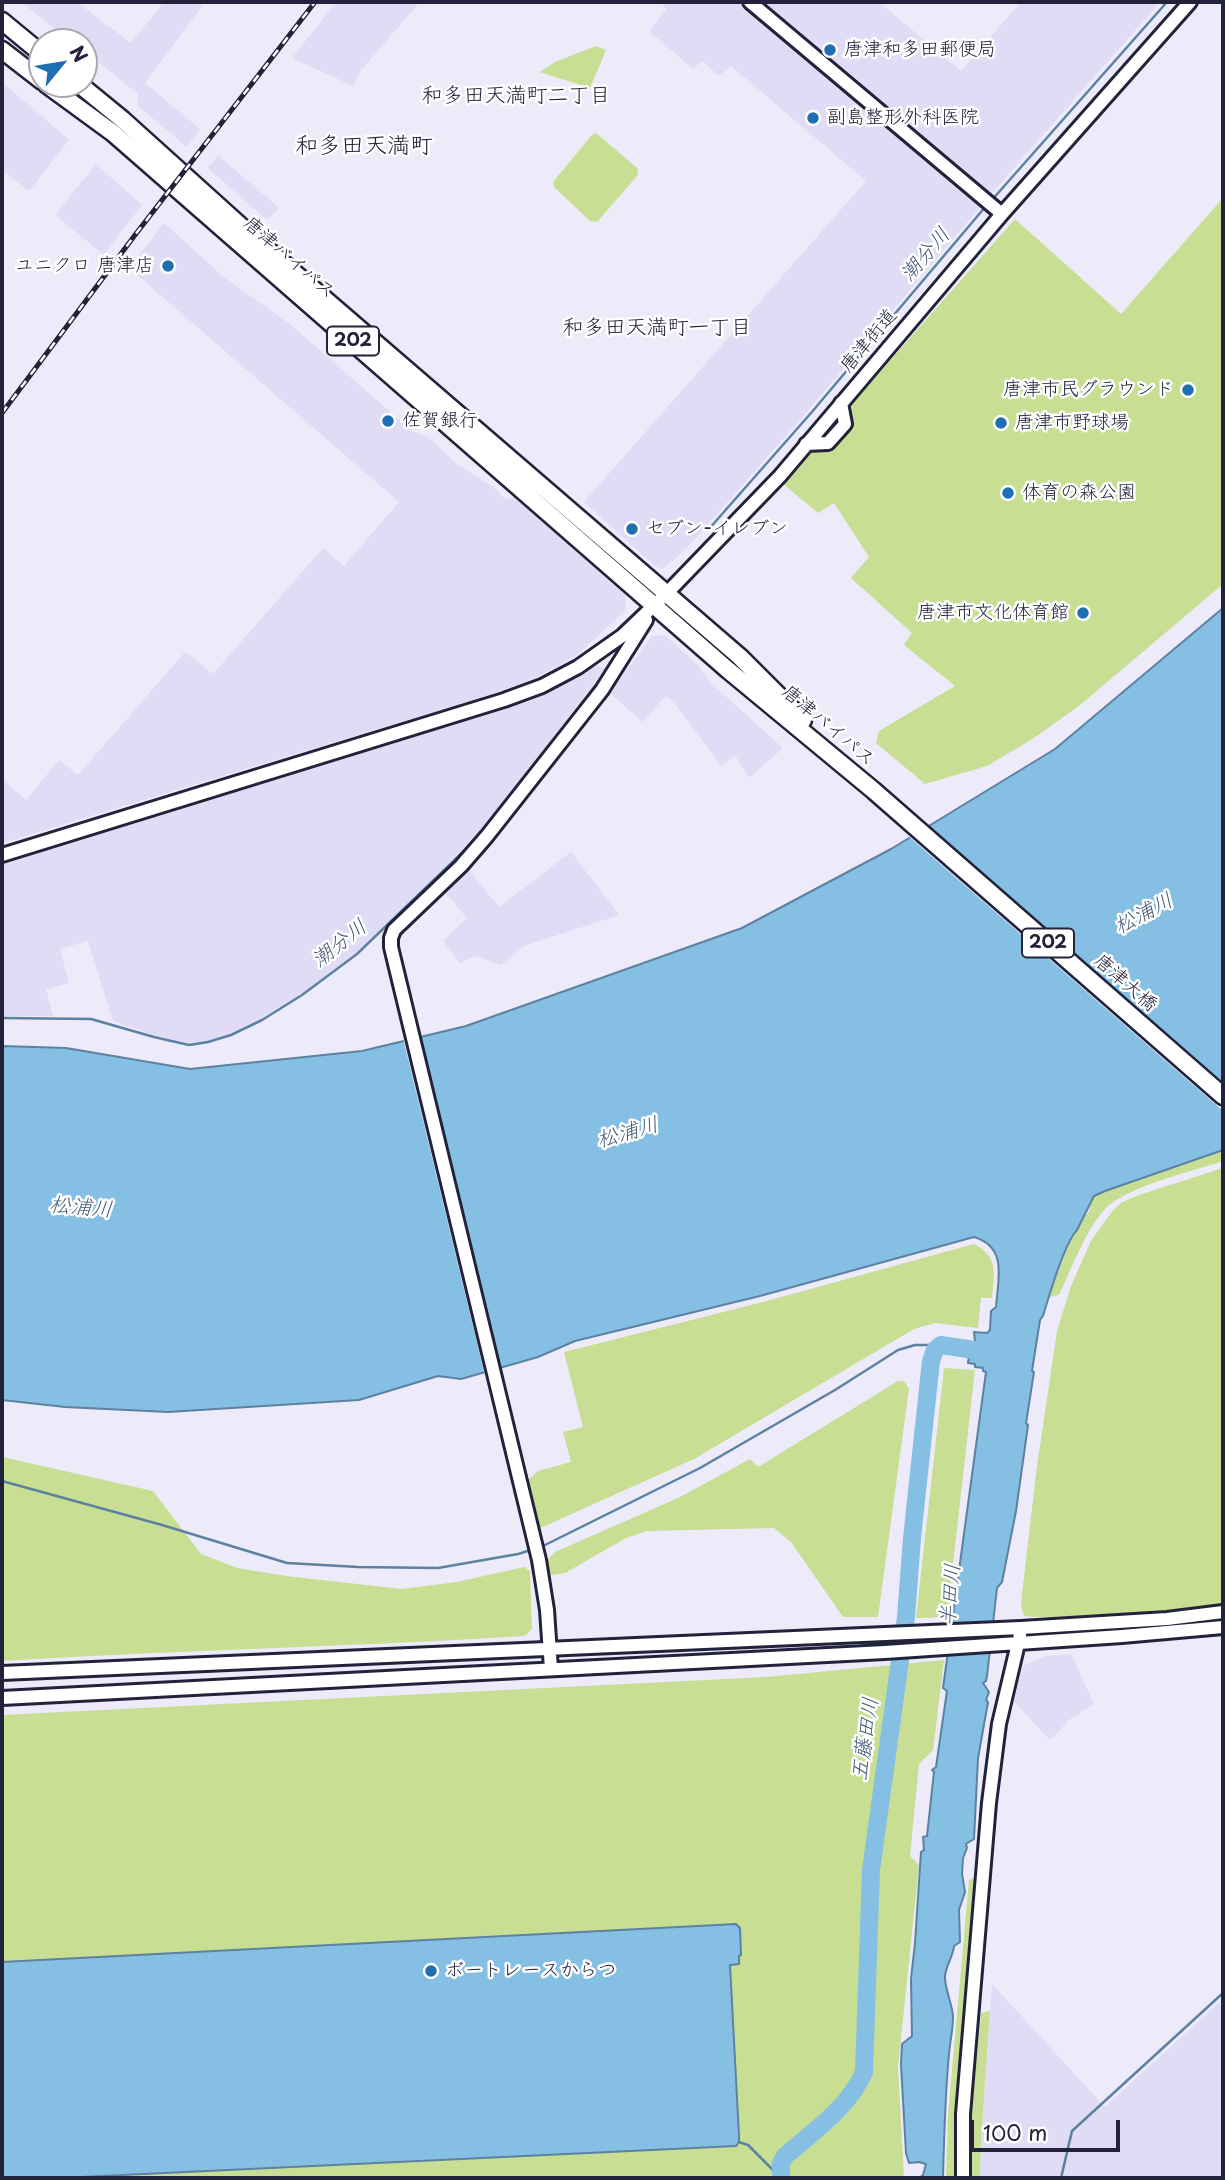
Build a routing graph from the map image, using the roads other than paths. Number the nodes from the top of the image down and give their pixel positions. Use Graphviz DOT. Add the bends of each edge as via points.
graph roads {
  1 [pos="750,2"];
  2 [pos="1190,2"];
  3 [pos="2,21"];
  4 [pos="28,42"];
  5 [pos="2,50"];
  6 [pos="28,70"];
  7 [pos="66,98"];
  8 [pos="96,98"];
  9 [pos="993,206"];
  10 [pos="661,599"];
  11 [pos="873,790"];
  12 [pos="2,855"];
  13 [pos="1223,1096"];
  14 [pos="1223,1612"];
  15 [pos="1223,1627"];
  16 [pos="1021,1628"];
  17 [pos="1020,1643"];
  18 [pos="550,1647"];
  19 [pos="551,1669"];
  20 [pos="2,1673"];
  21 [pos="2,1698"];
  22 [pos="963,2178"];
  1 -- 9 [label="street"];
  2 -- 9 [label="street, 唐津街道"];
  3 -- 4 [label="highway"];
  5 -- 6 [label="highway, 唐津バイパス / 202"];
  7 -- 10 [label="highway, 唐津バイパス / 202" via="113,133"];
  8 -- 10 [label="highway, 唐津バイパス / 202"];
  9 -- 10 [label="street, 唐津街道" via="780,476"];
  10 -- 11 [label="highway, 唐津バイパス / 202" via="740,657"];
  10 -- 12 [label="street" via="579,667 542,686"];
  10 -- 18 [label="street" via="602,690 487,835 391,938 539,1560"];
  11 -- 13 [label="highway, 唐津大橋 / 202"];
  14 -- 16 [label="street"];
  15 -- 17 [label="street"];
  16 -- 17 [label="street"];
  16 -- 18 [label="street"];
  17 -- 19 [label="street"];
  17 -- 22 [label="street" via="999,1724 989,1803 963,2114"];
  18 -- 19 [label="street"];
  18 -- 20 [label="street"];
  19 -- 21 [label="street"];
}
